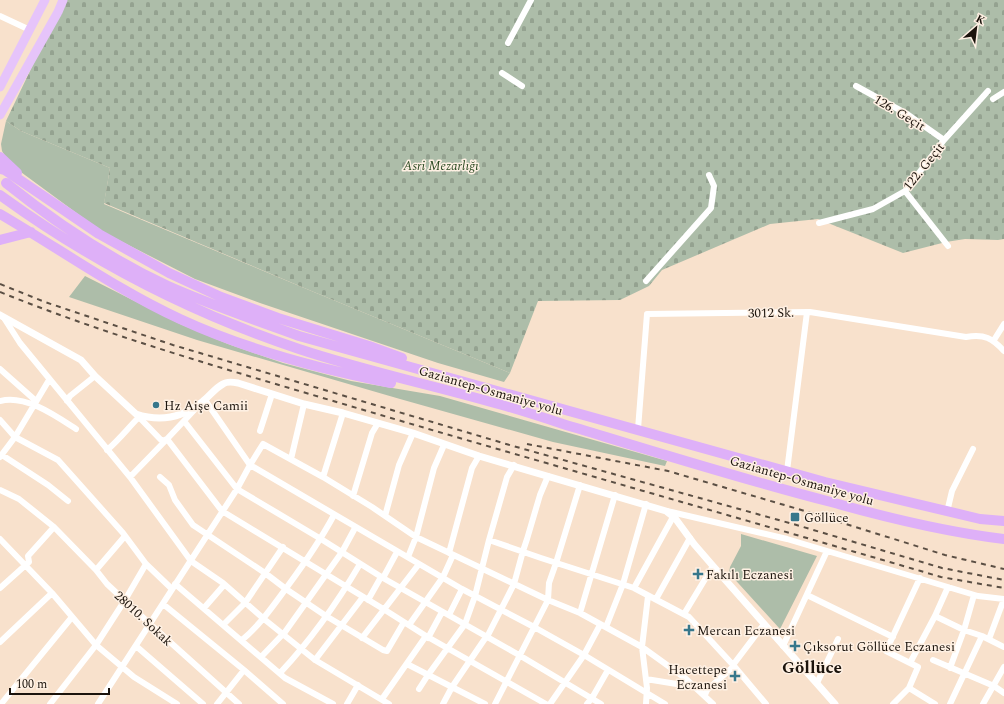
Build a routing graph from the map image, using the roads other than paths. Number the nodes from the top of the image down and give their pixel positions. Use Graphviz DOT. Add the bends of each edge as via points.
graph roads {
  1 [pos="45,0"];
  2 [pos="63,0"];
  3 [pos="531,0"];
  4 [pos="0,16"];
  5 [pos="30,30"];
  6 [pos="508,43"];
  7 [pos="502,73"];
  8 [pos="522,86"];
  9 [pos="856,86"];
  10 [pos="0,87"];
  11 [pos="988,91"];
  12 [pos="1004,92"];
  13 [pos="993,99"];
  14 [pos="0,115"];
  15 [pos="944,140"];
  16 [pos="0,157"];
  17 [pos="2,170"];
  18 [pos="709,175"];
  19 [pos="6,183"];
  20 [pos="31,187"];
  21 [pos="905,191"];
  22 [pos="0,194"];
  23 [pos="0,214"];
  24 [pos="819,223"];
  25 [pos="31,232"];
  26 [pos="0,240"];
  27 [pos="948,246"];
  28 [pos="646,281"];
  29 [pos="807,312"];
  30 [pos="2,317"];
  31 [pos="1004,324"];
  32 [pos="994,340"];
  33 [pos="1004,351"];
  34 [pos="0,369"];
  35 [pos="95,376"];
  36 [pos="450,378"];
  37 [pos="49,380"];
  38 [pos="272,394"];
  39 [pos="0,401"];
  40 [pos="67,401"];
  41 [pos="203,402"];
  42 [pos="491,402"];
  43 [pos="35,403"];
  44 [pos="304,404"];
  45 [pos="343,413"];
  46 [pos="138,415"];
  47 [pos="0,420"];
  48 [pos="184,421"];
  49 [pos="378,423"];
  50 [pos="638,429"];
  51 [pos="76,430"];
  52 [pos="260,431"];
  53 [pos="412,433"];
  54 [pos="15,437"];
  55 [pos="167,439"];
  56 [pos="444,445"];
  57 [pos="973,449"];
  58 [pos="107,450"];
  59 [pos="1,456"];
  60 [pos="479,456"];
  61 [pos="291,459"];
  62 [pos="250,465"];
  63 [pos="514,465"];
  64 [pos="787,471"];
  65 [pos="160,476"];
  66 [pos="548,476"];
  67 [pos="130,477"];
  68 [pos="322,477"];
  69 [pos="580,485"];
  70 [pos="237,489"];
  71 [pos="0,490"];
  72 [pos="615,495"];
  73 [pos="353,496"];
  74 [pos="68,501"];
  75 [pos="646,504"];
  76 [pos="222,511"];
  77 [pos="666,511"];
  78 [pos="947,512"];
  79 [pos="334,515"];
  80 [pos="385,516"];
  81 [pos="673,517"];
  82 [pos="1004,521"];
  83 [pos="54,527"];
  84 [pos="356,528"];
  85 [pos="206,535"];
  86 [pos="125,536"];
  87 [pos="416,537"];
  88 [pos="690,538"];
  89 [pos="0,539"];
  90 [pos="321,539"];
  91 [pos="1004,539"];
  92 [pos="489,540"];
  93 [pos="283,547"];
  94 [pos="522,551"];
  95 [pos="827,551"];
  96 [pos="342,552"];
  97 [pos="397,552"];
  98 [pos="451,554"];
  99 [pos="408,558"];
  100 [pos="191,561"];
  101 [pos="306,561"];
  102 [pos="556,563"];
  103 [pos="146,564"];
  104 [pos="360,564"];
  105 [pos="419,564"];
  106 [pos="26,565"];
  107 [pos="713,566"];
  108 [pos="482,569"];
  109 [pos="96,570"];
  110 [pos="265,573"];
  111 [pos="326,573"];
  112 [pos="590,574"];
  113 [pos="382,577"];
  114 [pos="443,577"];
  115 [pos="920,578"];
  116 [pos="514,584"];
  117 [pos="623,584"];
  118 [pos="224,585"];
  119 [pos="174,586"];
  120 [pos="346,587"];
  121 [pos="948,587"];
  122 [pos="0,588"];
  123 [pos="634,588"];
  124 [pos="286,589"];
  125 [pos="401,589"];
  126 [pos="462,589"];
  127 [pos="52,593"];
  128 [pos="807,595"];
  129 [pos="974,595"];
  130 [pos="475,596"];
  131 [pos="648,596"];
  132 [pos="365,598"];
  133 [pos="656,599"];
  134 [pos="125,600"];
  135 [pos="548,600"];
  136 [pos="306,602"];
  137 [pos="425,602"];
  138 [pos="244,603"];
  139 [pos="1003,603"];
  140 [pos="163,604"];
  141 [pos="204,608"];
  142 [pos="385,610"];
  143 [pos="502,610"];
  144 [pos="442,612"];
  145 [pos="580,613"];
  146 [pos="684,614"];
  147 [pos="449,615"];
  148 [pos="326,616"];
  149 [pos="935,616"];
  150 [pos="72,617"];
  151 [pos="264,619"];
  152 [pos="406,623"];
  153 [pos="150,624"];
  154 [pos="465,624"];
  155 [pos="764,624"];
  156 [pos="223,625"];
  157 [pos="341,625"];
  158 [pos="603,626"];
  159 [pos="534,627"];
  160 [pos="964,630"];
  161 [pos="283,634"];
  162 [pos="982,636"];
  163 [pos="427,637"];
  164 [pos="487,637"];
  165 [pos="892,637"];
  166 [pos="362,638"];
  167 [pos="838,639"];
  168 [pos="989,639"];
  169 [pos="242,640"];
  170 [pos="0,642"];
  171 [pos="96,644"];
  172 [pos="136,646"];
  173 [pos="642,646"];
  174 [pos="784,646"];
  175 [pos="1004,647"];
  176 [pos="447,648"];
  177 [pos="302,650"];
  178 [pos="519,655"];
  179 [pos="584,655"];
  180 [pos="261,657"];
  181 [pos="315,660"];
  182 [pos="933,660"];
  183 [pos="469,662"];
  184 [pos="910,663"];
  185 [pos="407,664"];
  186 [pos="733,666"];
  187 [pos="123,667"];
  188 [pos="1004,667"];
  189 [pos="950,668"];
  190 [pos="244,670"];
  191 [pos="608,670"];
  192 [pos="280,673"];
  193 [pos="964,673"];
  194 [pos="428,675"];
  195 [pos="646,679"];
  196 [pos="506,681"];
  197 [pos="565,682"];
  198 [pos="817,683"];
  199 [pos="358,686"];
  200 [pos="994,686"];
  201 [pos="452,687"];
  202 [pos="696,687"];
  203 [pos="909,688"];
  204 [pos="420,689"];
  205 [pos="226,693"];
  206 [pos="646,693"];
  207 [pos="1004,693"];
  208 [pos="705,696"];
  209 [pos="592,698"];
  210 [pos="382,700"];
  211 [pos="100,703"];
  212 [pos="1,704"];
  213 [pos="50,704"];
  214 [pos="177,704"];
  215 [pos="203,704"];
  216 [pos="217,704"];
  217 [pos="239,704"];
  218 [pos="283,704"];
  219 [pos="333,704"];
  220 [pos="347,704"];
  221 [pos="390,704"];
  222 [pos="443,704"];
  223 [pos="485,704"];
  224 [pos="495,704"];
  225 [pos="546,704"];
  226 [pos="550,704"];
  227 [pos="587,704"];
  228 [pos="601,704"];
  229 [pos="646,704"];
  230 [pos="665,704"];
  231 [pos="713,704"];
  232 [pos="766,704"];
  233 [pos="835,704"];
  234 [pos="893,704"];
  235 [pos="935,704"];
  236 [pos="950,704"];
  237 [pos="983,704"];
  1 -- 5 [label="main road"];
  2 -- 14 [label="main road"];
  3 -- 6 [label="street"];
  4 -- 5 [label="street"];
  5 -- 10 [label="main road"];
  7 -- 8 [label="street"];
  9 -- 15 [label="street, 126. Geçit" via="907,114"];
  11 -- 15 [label="street, 122. Geçit"];
  12 -- 13 [label="street"];
  15 -- 21 [label="street, 122. Geçit"];
  16 -- 20 [label="highway"];
  17 -- 20 [label="highway"];
  18 -- 28 [label="street" via="714,186 711,208"];
  19 -- 36 [label="highway, Gaziantep-Osmaniye yolu" via="40,210 102,251 168,285 299,336"];
  20 -- 36 [label="highway" via="99,234 169,273 222,298 369,346"];
  21 -- 24 [label="street, 122. Geçit" via="873,209"];
  21 -- 27 [label="street"];
  22 -- 42 [label="highway, Gaziantep-Osmaniye yolu" via="36,221 99,260 163,295 220,320 298,349"];
  23 -- 25 [label="highway"];
  25 -- 26 [label="highway"];
  25 -- 42 [label="highway" via="124,290 180,319 242,345 295,361 372,379"];
  29 -- 32 [label="street, 3012 Sk."];
  29 -- 50 [label="street, 3012 Sk." via="647,314"];
  29 -- 64 [label="street"];
  30 -- 35 [label="street" via="81,360"];
  30 -- 37 [label="street"];
  31 -- 32 [label="street"];
  32 -- 33 [label="street"];
  34 -- 43 [label="street"];
  35 -- 40 [label="street"];
  35 -- 46 [label="street"];
  36 -- 50 [label="highway, Gaziantep-Osmaniye yolu"];
  37 -- 40 [label="street"];
  37 -- 43 [label="street"];
  38 -- 41 [label="street" via="230,382 223,383"];
  38 -- 44 [label="street"];
  38 -- 52 [label="street"];
  39 -- 43 [label="street"];
  40 -- 58 [label="street"];
  41 -- 46 [label="street" via="182,415 168,418"];
  41 -- 48 [label="street"];
  41 -- 62 [label="street"];
  42 -- 91 [label="highway, Gaziantep-Osmaniye yolu" via="785,490 897,520 972,536"];
  43 -- 51 [label="street"];
  43 -- 54 [label="street"];
  44 -- 45 [label="street"];
  44 -- 61 [label="street"];
  45 -- 49 [label="street"];
  45 -- 68 [label="street"];
  46 -- 55 [label="street" via="162,441"];
  46 -- 58 [label="street" via="118,441"];
  47 -- 54 [label="street"];
  48 -- 55 [label="street"];
  48 -- 70 [label="street"];
  49 -- 53 [label="street"];
  49 -- 73 [label="street" via="372,433"];
  50 -- 64 [label="highway, Gaziantep-Osmaniye yolu"];
  53 -- 56 [label="street"];
  53 -- 80 [label="street" via="399,465"];
  54 -- 59 [label="street"];
  54 -- 86 [label="street" via="58,460"];
  55 -- 67 [label="street"];
  55 -- 76 [label="street"];
  56 -- 60 [label="street"];
  56 -- 87 [label="street" via="434,468"];
  57 -- 78 [label="street" via="952,491"];
  58 -- 67 [label="street"];
  59 -- 74 [label="street" via="48,484"];
  60 -- 63 [label="street"];
  60 -- 98 [label="street" via="472,468"];
  61 -- 62 [label="street" via="263,444"];
  61 -- 68 [label="street"];
  62 -- 70 [label="street"];
  62 -- 79 [label="street"];
  63 -- 66 [label="street"];
  63 -- 92 [label="street" via="507,477"];
  64 -- 78 [label="highway, Gaziantep-Osmaniye yolu"];
  65 -- 85 [label="street" via="193,525"];
  66 -- 69 [label="street"];
  66 -- 94 [label="street"];
  67 -- 100 [label="street"];
  68 -- 73 [label="street"];
  69 -- 72 [label="street"];
  69 -- 102 [label="street"];
  70 -- 76 [label="street"];
  70 -- 90 [label="street"];
  71 -- 83 [label="street, 28010. Sokak" via="19,499"];
  72 -- 75 [label="street"];
  72 -- 112 [label="street"];
  73 -- 80 [label="street"];
  75 -- 77 [label="street"];
  75 -- 117 [label="street"];
  76 -- 85 [label="street"];
  76 -- 93 [label="street"];
  77 -- 81 [label="street"];
  77 -- 95 [label="street"];
  78 -- 82 [label="highway, Gaziantep-Osmaniye yolu" via="980,520"];
  79 -- 84 [label="street"];
  79 -- 90 [label="street"];
  80 -- 87 [label="street"];
  81 -- 88 [label="street"];
  81 -- 123 [label="street"];
  83 -- 106 [label="street" via="28,556 29,562"];
  83 -- 109 [label="street, 28010. Sokak"];
  84 -- 96 [label="street"];
  84 -- 97 [label="street"];
  85 -- 100 [label="street"];
  85 -- 110 [label="street"];
  86 -- 103 [label="street"];
  86 -- 109 [label="street"];
  87 -- 98 [label="street"];
  87 -- 99 [label="street"];
  88 -- 107 [label="street"];
  88 -- 133 [label="street"];
  89 -- 106 [label="street"];
  90 -- 96 [label="street"];
  90 -- 101 [label="street"];
  92 -- 94 [label="street"];
  92 -- 108 [label="street"];
  93 -- 101 [label="street"];
  93 -- 110 [label="street"];
  94 -- 102 [label="street"];
  94 -- 116 [label="street"];
  95 -- 115 [label="street"];
  95 -- 128 [label="street"];
  96 -- 104 [label="street"];
  96 -- 111 [label="street"];
  97 -- 99 [label="street"];
  97 -- 113 [label="street"];
  98 -- 108 [label="street"];
  98 -- 114 [label="street"];
  99 -- 105 [label="street"];
  100 -- 118 [label="street"];
  100 -- 119 [label="street"];
  101 -- 111 [label="street"];
  101 -- 124 [label="street"];
  102 -- 112 [label="street"];
  102 -- 135 [label="street" via="549,583"];
  103 -- 119 [label="street"];
  103 -- 134 [label="street"];
  104 -- 113 [label="street"];
  104 -- 120 [label="street"];
  105 -- 114 [label="street"];
  105 -- 125 [label="street"];
  106 -- 122 [label="street"];
  106 -- 127 [label="street"];
  107 -- 146 [label="street"];
  107 -- 155 [label="street"];
  108 -- 116 [label="street"];
  108 -- 130 [label="street"];
  109 -- 134 [label="street, 28010. Sokak"];
  110 -- 124 [label="street"];
  110 -- 138 [label="street"];
  111 -- 120 [label="street"];
  111 -- 136 [label="street"];
  112 -- 117 [label="street"];
  112 -- 145 [label="street"];
  113 -- 125 [label="street"];
  113 -- 132 [label="street"];
  114 -- 126 [label="street"];
  114 -- 137 [label="street"];
  115 -- 121 [label="street"];
  115 -- 165 [label="street"];
  116 -- 135 [label="street"];
  116 -- 143 [label="street"];
  117 -- 123 [label="street"];
  117 -- 158 [label="street"];
  118 -- 138 [label="street"];
  118 -- 141 [label="street"];
  119 -- 140 [label="street"];
  119 -- 141 [label="street"];
  120 -- 132 [label="street"];
  120 -- 148 [label="street"];
  121 -- 129 [label="street"];
  121 -- 149 [label="street"];
  123 -- 131 [label="street"];
  124 -- 136 [label="street"];
  124 -- 151 [label="street"];
  125 -- 137 [label="street"];
  125 -- 142 [label="street"];
  126 -- 130 [label="street"];
  126 -- 147 [label="street"];
  127 -- 150 [label="street"];
  127 -- 170 [label="street"];
  128 -- 165 [label="street"];
  128 -- 174 [label="street"];
  129 -- 139 [label="street"];
  129 -- 160 [label="street"];
  130 -- 143 [label="street"];
  130 -- 154 [label="street"];
  131 -- 133 [label="street"];
  131 -- 173 [label="street"];
  132 -- 142 [label="street"];
  132 -- 157 [label="street"];
  133 -- 146 [label="street"];
  134 -- 153 [label="street, 28010. Sokak"];
  134 -- 171 [label="street"];
  135 -- 145 [label="street"];
  135 -- 159 [label="street"];
  136 -- 148 [label="street"];
  136 -- 161 [label="street"];
  137 -- 144 [label="street"];
  137 -- 152 [label="street"];
  138 -- 151 [label="street"];
  138 -- 156 [label="street"];
  139 -- 168 [label="street"];
  140 -- 153 [label="street"];
  140 -- 190 [label="street"];
  141 -- 156 [label="street"];
  142 -- 152 [label="street"];
  142 -- 166 [label="street"];
  143 -- 159 [label="street"];
  143 -- 164 [label="street"];
  144 -- 147 [label="street"];
  144 -- 163 [label="street"];
  145 -- 158 [label="street"];
  146 -- 186 [label="street"];
  147 -- 154 [label="street"];
  148 -- 157 [label="street"];
  148 -- 177 [label="street"];
  149 -- 160 [label="street"];
  149 -- 184 [label="street"];
  150 -- 171 [label="street"];
  150 -- 212 [label="street"];
  151 -- 161 [label="street"];
  151 -- 169 [label="street"];
  152 -- 163 [label="street"];
  152 -- 166 [label="street" via="387,651"];
  153 -- 172 [label="street"];
  153 -- 205 [label="street, 28010. Sokak"];
  154 -- 164 [label="street"];
  154 -- 176 [label="street"];
  155 -- 174 [label="street"];
  155 -- 186 [label="street"];
  156 -- 169 [label="street"];
  157 -- 166 [label="street"];
  157 -- 181 [label="street"];
  158 -- 173 [label="street"];
  158 -- 179 [label="street"];
  159 -- 178 [label="street"];
  159 -- 179 [label="street"];
  160 -- 162 [label="street"];
  160 -- 189 [label="street"];
  161 -- 177 [label="street"];
  161 -- 180 [label="street"];
  162 -- 168 [label="street"];
  162 -- 193 [label="street"];
  163 -- 176 [label="street"];
  163 -- 185 [label="street"];
  164 -- 178 [label="street"];
  164 -- 183 [label="street"];
  165 -- 184 [label="street" via="886,651"];
  167 -- 198 [label="street"];
  168 -- 175 [label="street"];
  169 -- 180 [label="street"];
  171 -- 187 [label="street"];
  171 -- 213 [label="street"];
  172 -- 187 [label="street"];
  172 -- 215 [label="street"];
  173 -- 195 [label="street"];
  173 -- 202 [label="street"];
  174 -- 198 [label="street"];
  176 -- 183 [label="street"];
  176 -- 194 [label="street"];
  177 -- 181 [label="street"];
  177 -- 192 [label="street"];
  178 -- 196 [label="street"];
  178 -- 197 [label="street"];
  179 -- 191 [label="street"];
  179 -- 197 [label="street"];
  180 -- 192 [label="street"];
  181 -- 199 [label="street"];
  182 -- 189 [label="street"];
  183 -- 196 [label="street"];
  183 -- 201 [label="street"];
  184 -- 203 [label="street" via="918,667"];
  185 -- 194 [label="street"];
  185 -- 210 [label="street"];
  186 -- 208 [label="street" via="707,690"];
  186 -- 232 [label="street"];
  187 -- 211 [label="street"];
  187 -- 214 [label="street" via="134,677"];
  188 -- 200 [label="street"];
  189 -- 193 [label="street"];
  190 -- 205 [label="street"];
  190 -- 218 [label="street"];
  191 -- 206 [label="street"];
  191 -- 209 [label="street"];
  192 -- 219 [label="street"];
  193 -- 200 [label="street"];
  193 -- 236 [label="street"];
  194 -- 201 [label="street"];
  194 -- 204 [label="street"];
  195 -- 202 [label="street"];
  195 -- 206 [label="street"];
  196 -- 224 [label="street"];
  196 -- 225 [label="street"];
  197 -- 209 [label="street"];
  197 -- 226 [label="street"];
  198 -- 233 [label="street"];
  199 -- 210 [label="street"];
  199 -- 220 [label="street"];
  200 -- 207 [label="street"];
  200 -- 237 [label="street"];
  201 -- 222 [label="street"];
  201 -- 223 [label="street"];
  202 -- 208 [label="street"];
  203 -- 234 [label="street"];
  203 -- 235 [label="street"];
  205 -- 216 [label="street"];
  205 -- 217 [label="street, 28010. Sokak"];
  206 -- 229 [label="street"];
  206 -- 230 [label="street"];
  208 -- 231 [label="street"];
  209 -- 227 [label="street"];
  209 -- 228 [label="street"];
  210 -- 221 [label="street"];
}
